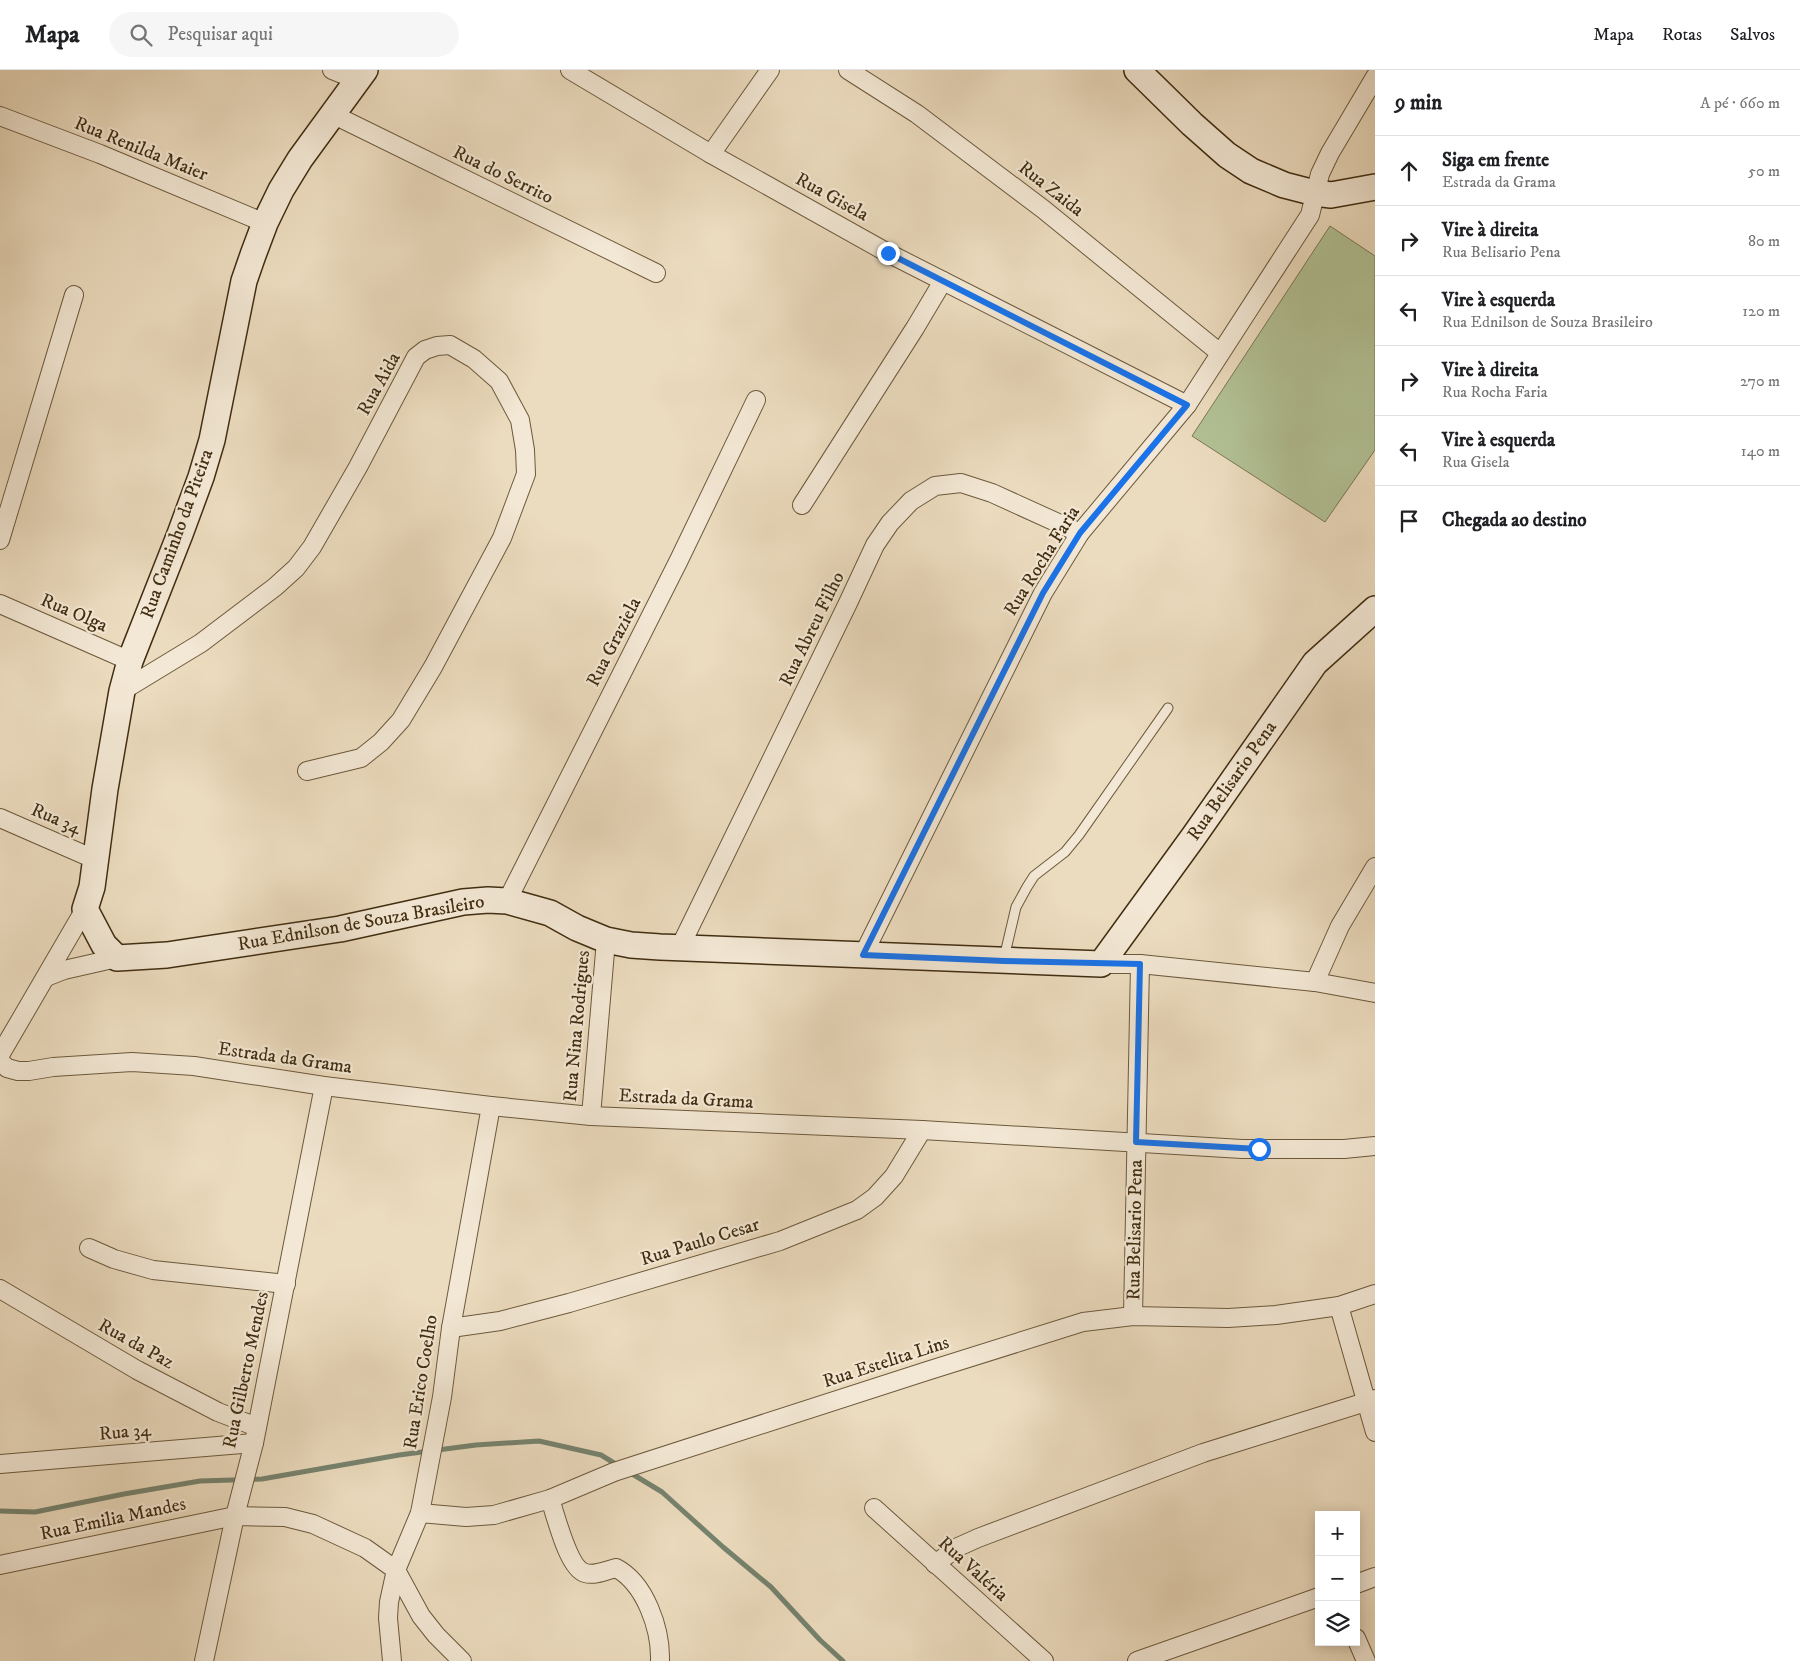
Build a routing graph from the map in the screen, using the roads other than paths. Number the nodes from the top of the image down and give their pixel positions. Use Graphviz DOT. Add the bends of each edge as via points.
graph roads {
  1 [pos="332,70"];
  2 [pos="570,70"];
  3 [pos="770,70"];
  4 [pos="848,70"];
  5 [pos="1137,70"];
  6 [pos="361,75"];
  7 [pos="1375,77"];
  8 [pos="332,114"];
  9 [pos="0,116"];
  10 [pos="711,154"];
  11 [pos="1375,187"];
  12 [pos="1315,192"];
  13 [pos="265,223"];
  14 [pos="656,273"];
  15 [pos="943,281"];
  16 [pos="74,295"];
  17 [pos="1220,353"];
  18 [pos="756,400"];
  19 [pos="1187,405"];
  20 [pos="802,505"];
  21 [pos="1080,533"];
  22 [pos="0,540"];
  23 [pos="0,604"];
  24 [pos="1375,608"];
  25 [pos="130,661"];
  26 [pos="122,691"];
  27 [pos="1168,708"];
  28 [pos="307,771"];
  29 [pos="0,818"];
  30 [pos="94,859"];
  31 [pos="1375,867"];
  32 [pos="507,901"];
  33 [pos="85,909"];
  34 [pos="606,940"];
  35 [pos="680,947"];
  36 [pos="863,955"];
  37 [pos="117,958"];
  38 [pos="1004,961"];
  39 [pos="1101,964"];
  40 [pos="1140,964"];
  41 [pos="46,977"];
  42 [pos="1315,982"];
  43 [pos="1375,993"];
  44 [pos="0,1055"];
  45 [pos="0,1061"];
  46 [pos="324,1086"];
  47 [pos="491,1106"];
  48 [pos="591,1116"];
  49 [pos="922,1130"];
  50 [pos="1136,1142"];
  51 [pos="1375,1146"];
  52 [pos="89,1248"];
  53 [pos="286,1284"];
  54 [pos="0,1289"];
  55 [pos="1375,1294"];
  56 [pos="1338,1306"];
  57 [pos="1133,1316"];
  58 [pos="451,1328"];
  59 [pos="1370,1401"];
  60 [pos="1375,1432"];
  61 [pos="256,1435"];
  62 [pos="0,1464"];
  63 [pos="550,1500"];
  64 [pos="874,1508"];
  65 [pos="420,1513"];
  66 [pos="235,1516"];
  67 [pos="935,1564"];
  68 [pos="0,1565"];
  69 [pos="396,1570"];
  70 [pos="1375,1577"];
  71 [pos="1360,1583"];
  72 [pos="1315,1598"];
  73 [pos="1359,1646"];
  74 [pos="204,1661"];
  75 [pos="392,1661"];
  76 [pos="462,1661"];
  77 [pos="660,1661"];
  78 [pos="1044,1661"];
  79 [pos="1137,1661"];
  80 [pos="1366,1661"];
  1 -- 6 [label="street"];
  2 -- 10 [label="street, Rua Gisela"];
  3 -- 10 [label="street"];
  4 -- 17 [label="street, Rua Zaida" via="917,114 1035,203"];
  5 -- 12 [label="street" via="1227,155 1251,171 1284,185"];
  6 -- 8 [label="street, Rua Caminho da Piteira"];
  7 -- 12 [label="street, Rua Rocha Faria" via="1330,153"];
  8 -- 13 [label="street, Rua Caminho da Piteira" via="296,166"];
  8 -- 14 [label="street, Rua do Serrito"];
  9 -- 13 [label="street, Rua Renilda Maier"];
  10 -- 15 [label="street, Rua Gisela"];
  11 -- 12 [label="street" via="1331,195"];
  12 -- 17 [label="street, Rua Rocha Faria" via="1310,215"];
  13 -- 25 [label="street, Rua Caminho da Piteira" via="244,281 212,440 201,477"];
  15 -- 19 [label="street, Rua Gisela"];
  15 -- 20 [label="street"];
  16 -- 22 [label="street"];
  17 -- 19 [label="street, Rua Rocha Faria"];
  18 -- 32 [label="street, Rua Graziela"];
  19 -- 21 [label="street, Rua Rocha Faria"];
  21 -- 35 [label="street, Rua Abreu Filho" via="992,492 961,483 935,486 911,501 874,544"];
  21 -- 36 [label="street, Rua Rocha Faria" via="1043,593"];
  23 -- 25 [label="street, Rua Olga"];
  24 -- 39 [label="street, Rua Belisario Pena" via="1315,663"];
  25 -- 26 [label="street, Rua Caminho da Piteira"];
  26 -- 28 [label="street, Rua Aida" via="200,643 296,568 354,475 416,357 437,346 450,346 474,359 499,381 520,420 526,474 502,538 433,667 400,720 361,758"];
  26 -- 30 [label="street, Rua Caminho da Piteira"];
  27 -- 38 [label="lane" via="1079,836 1026,887 1016,907"];
  29 -- 30 [label="street, Rua 34"];
  30 -- 33 [label="street, Rua Caminho da Piteira" via="92,887"];
  31 -- 42 [label="street" via="1340,926"];
  32 -- 34 [label="street, Rua Ednilson de Souza Brasileiro" via="550,913"];
  32 -- 37 [label="street, Rua Ednilson de Souza Brasileiro" via="463,902 340,930 167,955"];
  33 -- 37 [label="street" via="104,945"];
  33 -- 41 [label="street, Rua Caminho da Piteira"];
  34 -- 35 [label="street, Rua Ednilson de Souza Brasileiro" via="631,945"];
  34 -- 48 [label="street, Rua Nina Rodrigues"];
  35 -- 36 [label="street, Rua Ednilson de Souza Brasileiro"];
  36 -- 38 [label="street, Rua Ednilson de Souza Brasileiro"];
  37 -- 41 [label="street"];
  38 -- 39 [label="street, Rua Ednilson de Souza Brasileiro"];
  39 -- 40 [label="street, Rua Ednilson de Souza Brasileiro"];
  40 -- 42 [label="street, Rua Ednilson de Souza Brasileiro"];
  40 -- 50 [label="street, Rua Belisario Pena"];
  41 -- 44 [label="street, Rua Caminho da Piteira"];
  42 -- 43 [label="street, Rua Ednilson de Souza Brasileiro"];
  45 -- 46 [label="street, Estrada da Grama" via="7,1068 18,1071 132,1062 194,1066"];
  46 -- 47 [label="street, Estrada da Grama"];
  46 -- 53 [label="street, Rua Gilberto Mendes"];
  47 -- 48 [label="street, Estrada da Grama"];
  47 -- 58 [label="street, Rua Erico Coelho"];
  48 -- 49 [label="street, Estrada da Grama"];
  49 -- 50 [label="street, Estrada da Grama"];
  49 -- 58 [label="street, Rua Paulo Cesar" via="894,1176 875,1197 857,1210 780,1241 568,1304 500,1321"];
  50 -- 51 [label="street, Estrada da Grama" via="1242,1149"];
  50 -- 57 [label="street, Rua Belisario Pena"];
  52 -- 53 [label="street" via="153,1270"];
  53 -- 61 [label="street, Rua Gilberto Mendes"];
  54 -- 61 [label="street, Rua da Paz"];
  55 -- 56 [label="street, Rua Estelita Lins"];
  56 -- 57 [label="street, Rua Estelita Lins" via="1228,1318"];
  56 -- 59 [label="street"];
  57 -- 63 [label="street, Rua Estelita Lins" via="1083,1322 1047,1332 614,1472"];
  58 -- 65 [label="street, Rua Erico Coelho" via="442,1397"];
  59 -- 60 [label="street"];
  59 -- 67 [label="street" via="1176,1463 978,1538 953,1550"];
  61 -- 62 [label="street, Rua 34"];
  61 -- 66 [label="street, Rua Gilberto Mendes"];
  63 -- 65 [label="street, Rua Estelita Lins" via="494,1515 466,1517"];
  63 -- 77 [label="street" via="576,1566 584,1573 594,1574 616,1568 626,1573 637,1586 650,1608 661,1648"];
  64 -- 67 [label="street, Rua Valéria"];
  65 -- 69 [label="street, Rua Erico Coelho"];
  66 -- 68 [label="street, Rua Emilia Mandes"];
  66 -- 69 [label="street, Rua Emilia Mandes" via="285,1517 313,1524 365,1548"];
  66 -- 74 [label="street, Rua Gilberto Mendes"];
  67 -- 78 [label="street, Rua Valéria"];
  69 -- 75 [label="street, Rua Erico Coelho" via="388,1618"];
  69 -- 76 [label="street" via="421,1616"];
  70 -- 71 [label="street"];
  72 -- 79 [label="street"];
  73 -- 80 [label="street"];
}
